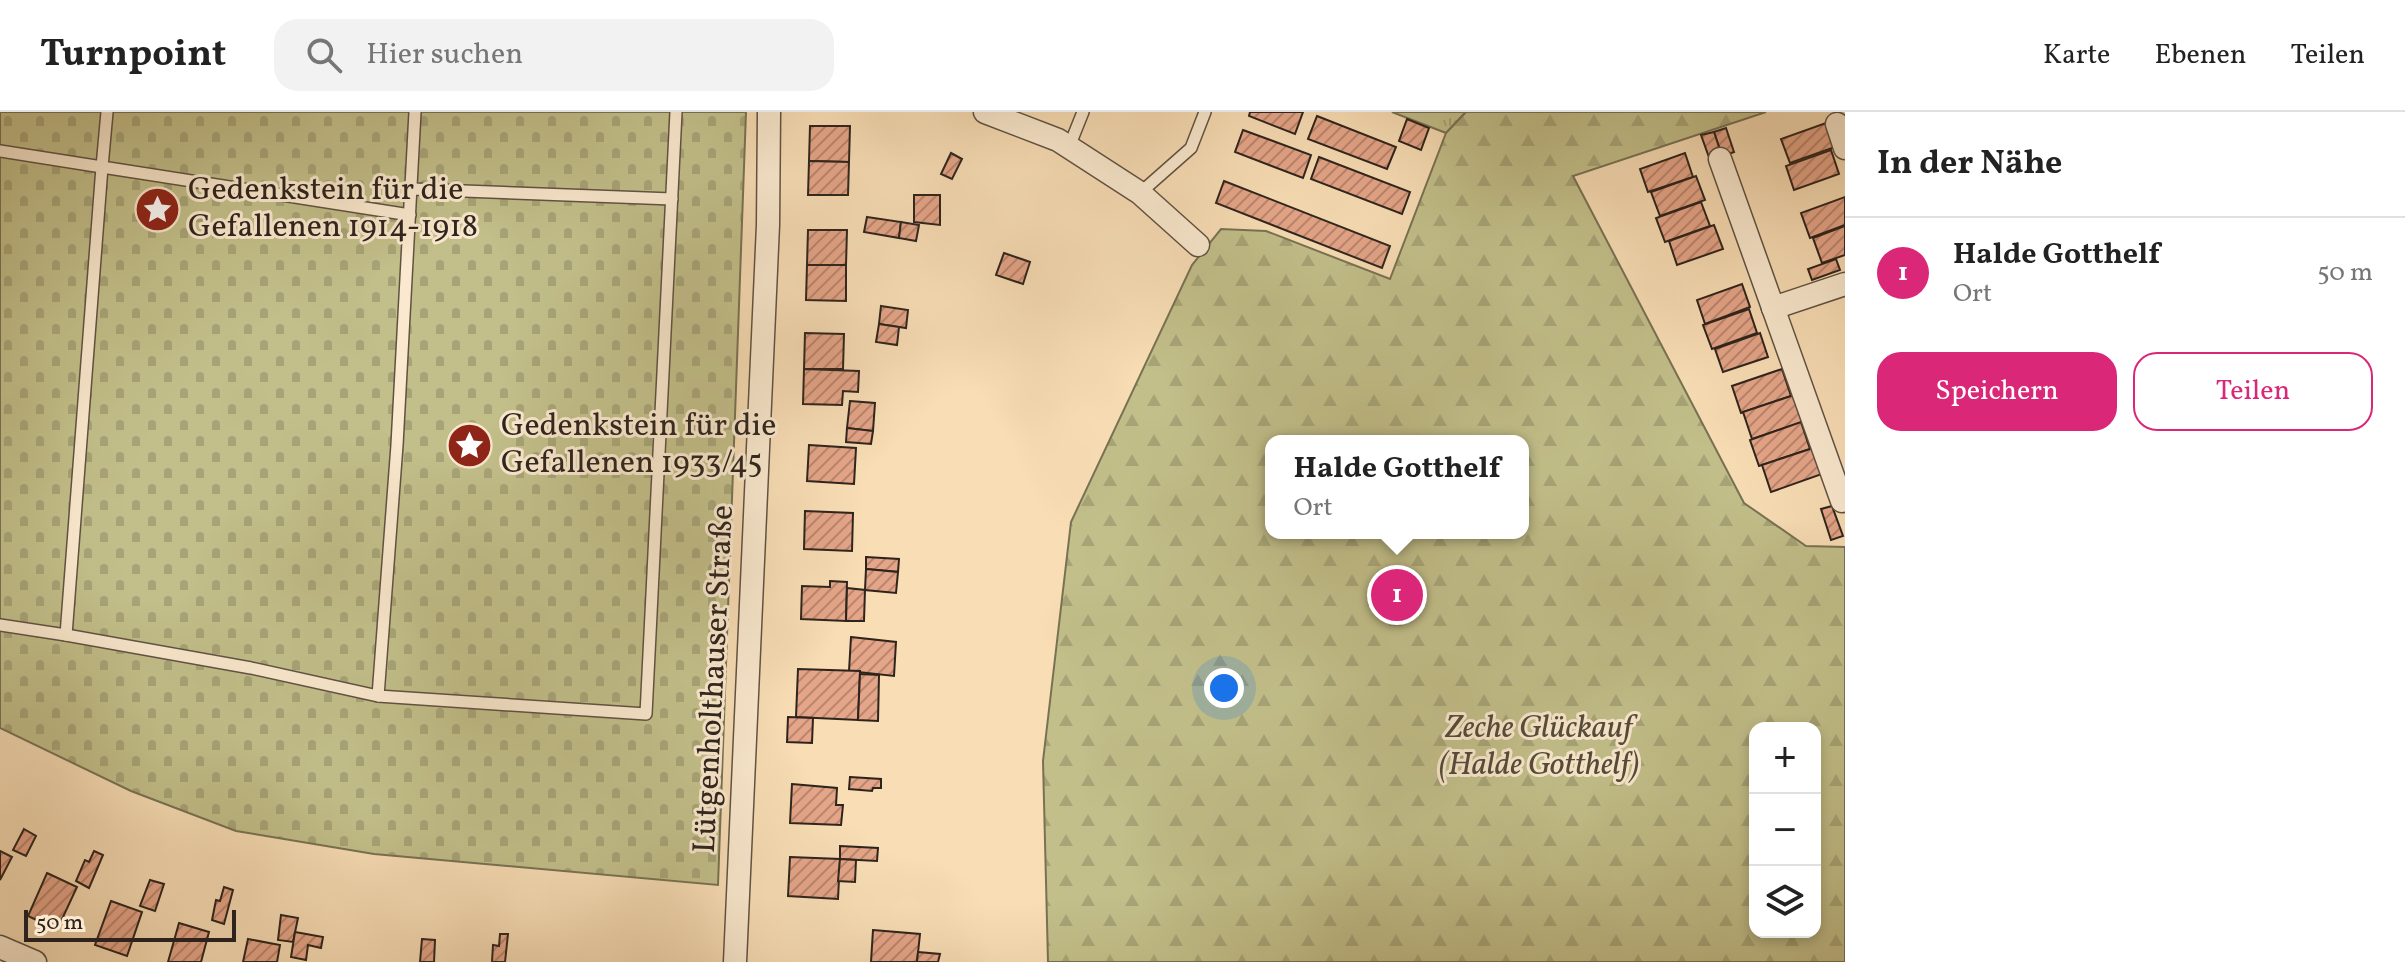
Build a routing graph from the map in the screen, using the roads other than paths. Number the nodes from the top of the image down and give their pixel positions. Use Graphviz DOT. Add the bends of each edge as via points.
graph roads {
  1 [pos="107,112"];
  2 [pos="415,112"];
  3 [pos="676,112"];
  4 [pos="769,112"];
  5 [pos="1083,112"];
  6 [pos="1205,112"];
  7 [pos="1000,114"];
  8 [pos="1837,124"];
  9 [pos="1069,147"];
  10 [pos="1845,148"];
  11 [pos="0,151"];
  12 [pos="1720,159"];
  13 [pos="102,167"];
  14 [pos="412,189"];
  15 [pos="1140,193"];
  16 [pos="672,199"];
  17 [pos="410,215"];
  18 [pos="1198,245"];
  19 [pos="1845,284"];
  20 [pos="1773,308"];
  21 [pos="1842,501"];
  22 [pos="0,625"];
  23 [pos="66,635"];
  24 [pos="378,696"];
  25 [pos="0,947"];
  26 [pos="35,962"];
  27 [pos="735,962"];
  1 -- 13 [label="lane"];
  2 -- 14 [label="lane"];
  3 -- 16 [label="lane"];
  4 -- 27 [label="street, Lütgenholthauser Straße" via="768,241"];
  5 -- 9 [label="lane"];
  6 -- 15 [label="lane" via="1191,148"];
  7 -- 9 [label="street"];
  8 -- 10 [label="street"];
  9 -- 15 [label="street"];
  11 -- 13 [label="lane"];
  12 -- 20 [label="street"];
  13 -- 17 [label="lane"];
  13 -- 23 [label="lane"];
  14 -- 16 [label="lane"];
  14 -- 17 [label="lane"];
  15 -- 18 [label="street"];
  16 -- 24 [label="lane" via="646,714"];
  17 -- 24 [label="lane"];
  19 -- 20 [label="street"];
  20 -- 21 [label="street"];
  22 -- 23 [label="lane"];
  23 -- 24 [label="lane"];
  25 -- 26 [label="street"];
}
